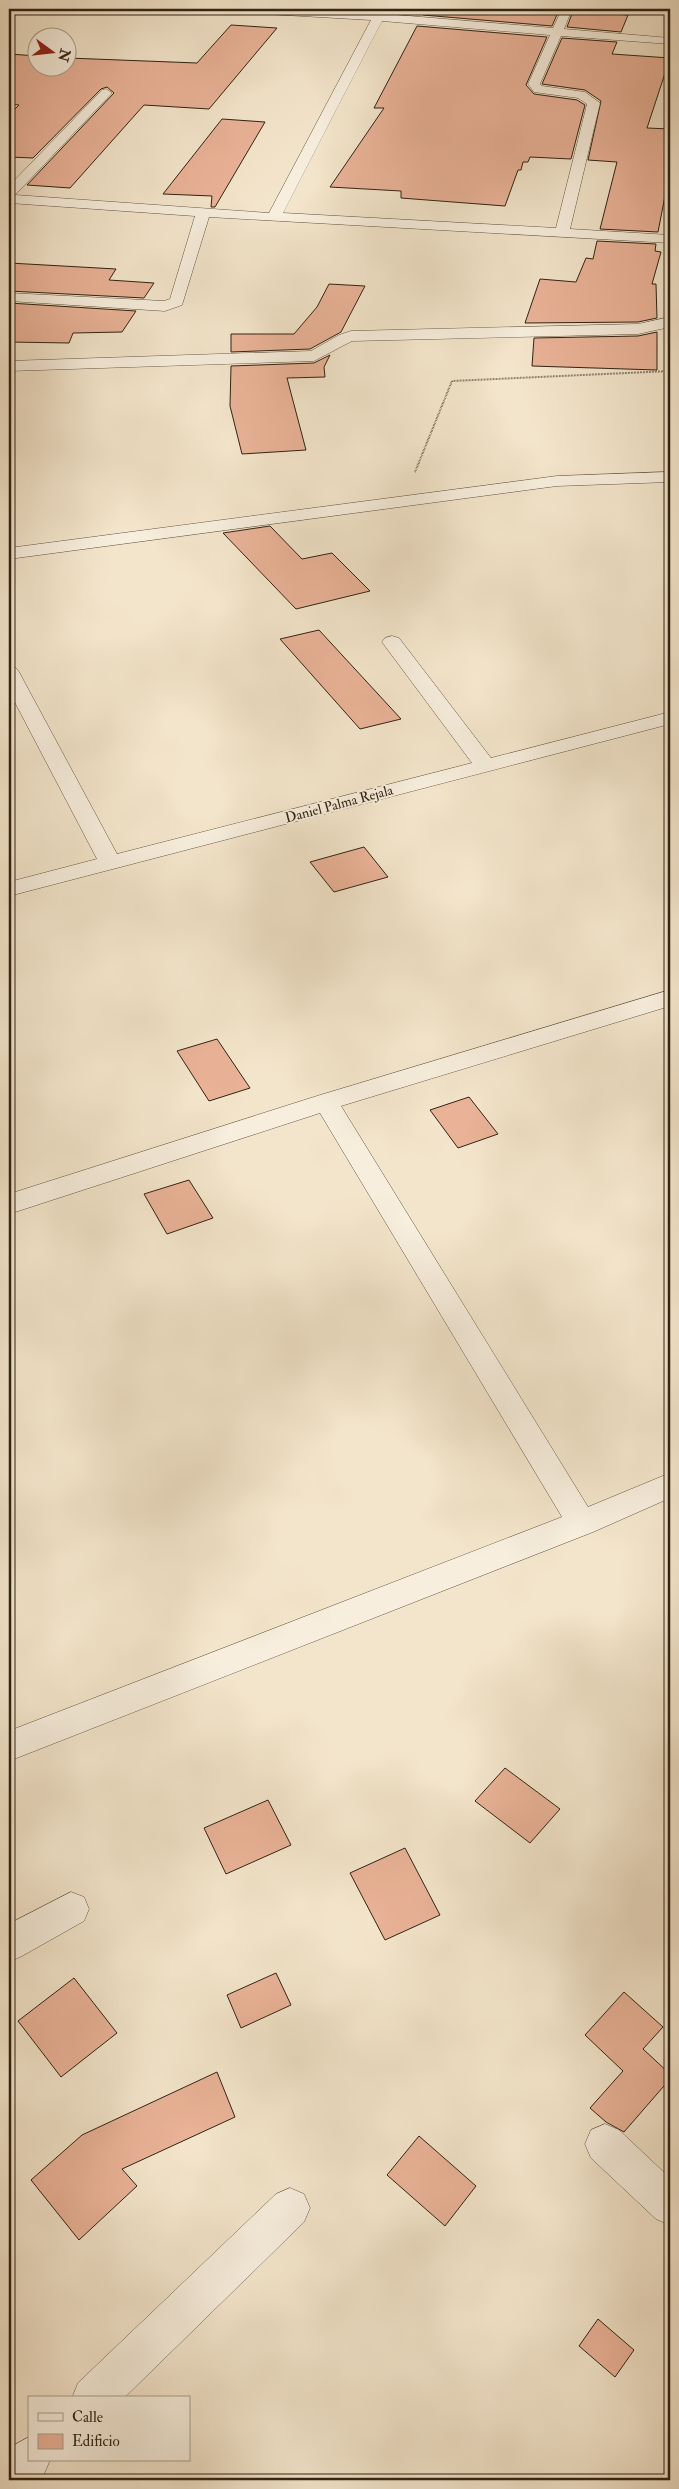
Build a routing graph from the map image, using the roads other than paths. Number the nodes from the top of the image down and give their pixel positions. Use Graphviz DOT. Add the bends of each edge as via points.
graph roads {
  1 [pos="231,9"];
  2 [pos="567,9"];
  3 [pos="380,13"];
  4 [pos="556,31"];
  5 [pos="670,41"];
  6 [pos="106,93"];
  7 [pos="9,194"];
  8 [pos="9,199"];
  9 [pos="203,212"];
  10 [pos="274,217"];
  11 [pos="562,234"];
  12 [pos="670,239"];
  13 [pos="9,297"];
  14 [pos="670,322"];
  15 [pos="9,366"];
  16 [pos="670,477"];
  17 [pos="9,554"];
  18 [pos="392,642"];
  19 [pos="9,672"];
  20 [pos="670,718"];
  21 [pos="485,765"];
  22 [pos="111,864"];
  23 [pos="9,889"];
  24 [pos="670,998"];
  25 [pos="326,1102"];
  26 [pos="9,1204"];
  27 [pos="670,1485"];
  28 [pos="582,1523"];
  29 [pos="9,1746"];
  30 [pos="71,1909"];
  31 [pos="9,1944"];
  32 [pos="605,2144"];
  33 [pos="670,2205"];
  34 [pos="290,2208"];
  35 [pos="94,2396"];
  36 [pos="28,2460"];
  37 [pos="9,2478"];
  1 -- 3 [label="street"];
  2 -- 4 [label="street"];
  3 -- 4 [label="street"];
  3 -- 10 [label="street"];
  4 -- 5 [label="street"];
  4 -- 11 [label="street" via="535,87 581,95 594,102"];
  6 -- 7 [label="street"];
  8 -- 9 [label="street"];
  9 -- 10 [label="street"];
  9 -- 13 [label="street" via="177,302 165,306"];
  10 -- 11 [label="street"];
  11 -- 12 [label="street"];
  14 -- 15 [label="street" via="638,329 570,332 351,336 314,356"];
  16 -- 17 [label="street" via="557,481"];
  18 -- 21 [label="street"];
  19 -- 22 [label="street"];
  20 -- 21 [label="street, Daniel Palma Rejala"];
  21 -- 22 [label="street, Daniel Palma Rejala"];
  22 -- 23 [label="street, Daniel Palma Rejala"];
  24 -- 25 [label="street"];
  25 -- 26 [label="street"];
  25 -- 28 [label="street"];
  27 -- 28 [label="street"];
  28 -- 29 [label="street"];
  30 -- 31 [label="street"];
  32 -- 33 [label="street"];
  34 -- 35 [label="street"];
  36 -- 37 [label="street"];
}
